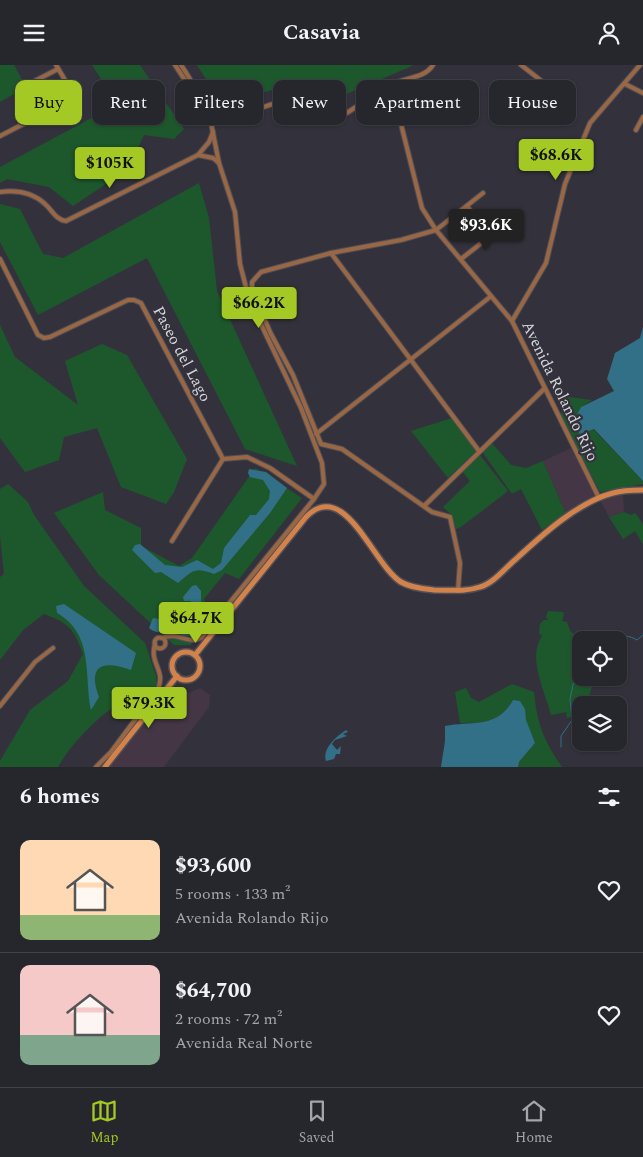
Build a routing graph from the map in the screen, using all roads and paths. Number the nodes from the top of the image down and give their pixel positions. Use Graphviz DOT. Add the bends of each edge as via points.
graph roads {
  1 [pos="56,65"];
  2 [pos="175,65"];
  3 [pos="181,65"];
  4 [pos="433,65"];
  5 [pos="521,65"];
  6 [pos="640,65"];
  7 [pos="58,69"];
  8 [pos="37,80"];
  9 [pos="406,80"];
  10 [pos="540,80"];
  11 [pos="625,84"];
  12 [pos="643,93"];
  13 [pos="356,106"];
  14 [pos="643,117"];
  15 [pos="401,125"];
  16 [pos="636,130"];
  17 [pos="213,131"];
  18 [pos="0,136"];
  19 [pos="198,155"];
  20 [pos="219,163"];
  21 [pos="0,193"];
  22 [pos="483,193"];
  23 [pos="466,206"];
  24 [pos="476,219"];
  25 [pos="436,229"];
  26 [pos="482,238"];
  27 [pos="331,253"];
  28 [pos="0,259"];
  29 [pos="460,259"];
  30 [pos="490,297"];
  31 [pos="512,321"];
  32 [pos="410,359"];
  33 [pos="544,389"];
  34 [pos="316,434"];
  35 [pos="479,451"];
  36 [pos="223,459"];
  37 [pos="643,490"];
  38 [pos="599,498"];
  39 [pos="314,499"];
  40 [pos="424,506"];
  41 [pos="172,541"];
  42 [pos="458,591"];
  43 [pos="165,638"];
  44 [pos="157,646"];
  45 [pos="53,648"];
  46 [pos="195,655"];
  47 [pos="177,676"];
  48 [pos="0,706"];
  49 [pos="96,767"];
  50 [pos="104,767"];
  1 -- 7 [label="street"];
  2 -- 17 [label="street" via="202,104"];
  3 -- 13 [label="street" via="215,114 225,118 309,92 314,94 327,117 336,119"];
  4 -- 9 [label="street" via="426,73"];
  5 -- 10 [label="street"];
  6 -- 11 [label="street"];
  7 -- 8 [label="street"];
  7 -- 18 [label="street" via="71,90 68,101"];
  11 -- 12 [label="street"];
  11 -- 31 [label="street" via="590,123 565,185 546,263"];
  14 -- 16 [label="street"];
  15 -- 25 [label="street, Avenida Rolando Rijo" via="422,208"];
  17 -- 19 [label="street"];
  17 -- 20 [label="street"];
  19 -- 20 [label="street" via="213,158"];
  19 -- 21 [label="street" via="69,221 58,218 30,194"];
  20 -- 39 [label="street" via="235,212 240,263 249,299 301,408 322,463 324,484"];
  22 -- 23 [label="street"];
  23 -- 24 [label="street"];
  23 -- 25 [label="street"];
  25 -- 27 [label="street" via="401,240"];
  25 -- 29 [label="street, Avenida Rolando Rijo"];
  26 -- 29 [label="street" via="484,241"];
  27 -- 32 [label="street"];
  27 -- 34 [label="street" via="261,272 251,287 293,375"];
  28 -- 36 [label="street, Paseo del Lago" via="38,335 44,338 128,300 141,303"];
  29 -- 30 [label="street, Avenida Rolando Rijo"];
  30 -- 31 [label="street, Avenida Rolando Rijo"];
  30 -- 32 [label="street"];
  31 -- 33 [label="street, Avenida Rolando Rijo"];
  32 -- 34 [label="street"];
  32 -- 35 [label="street"];
  33 -- 35 [label="street"];
  33 -- 38 [label="street, Avenida Rolando Rijo"];
  34 -- 40 [label="street" via="321,443 342,449"];
  35 -- 40 [label="street"];
  36 -- 39 [label="street" via="247,457 270,468"];
  36 -- 41 [label="street"];
  37 -- 38 [label="street" via="622,491"];
  38 -- 42 [label="street" via="545,532 486,584"];
  39 -- 43 [label="street" via="201,638 194,641 173,634"];
  40 -- 42 [label="street" via="452,519 460,563"];
  42 -- 46 [label="street" via="424,589 401,582 345,514 331,506 319,507 306,517"];
  43 -- 44 [label="street" via="164,647"];
  43 -- 44 [label="street" via="156,639"];
  44 -- 49 [label="street" via="153,659 161,678 158,689"];
  45 -- 48 [label="street" via="35,662"];
  46 -- 47 [label="street" via="184,652 174,658 173,670"];
  46 -- 47 [label="street" via="200,665 196,676 184,680"];
  47 -- 50 [label="street"];
}
